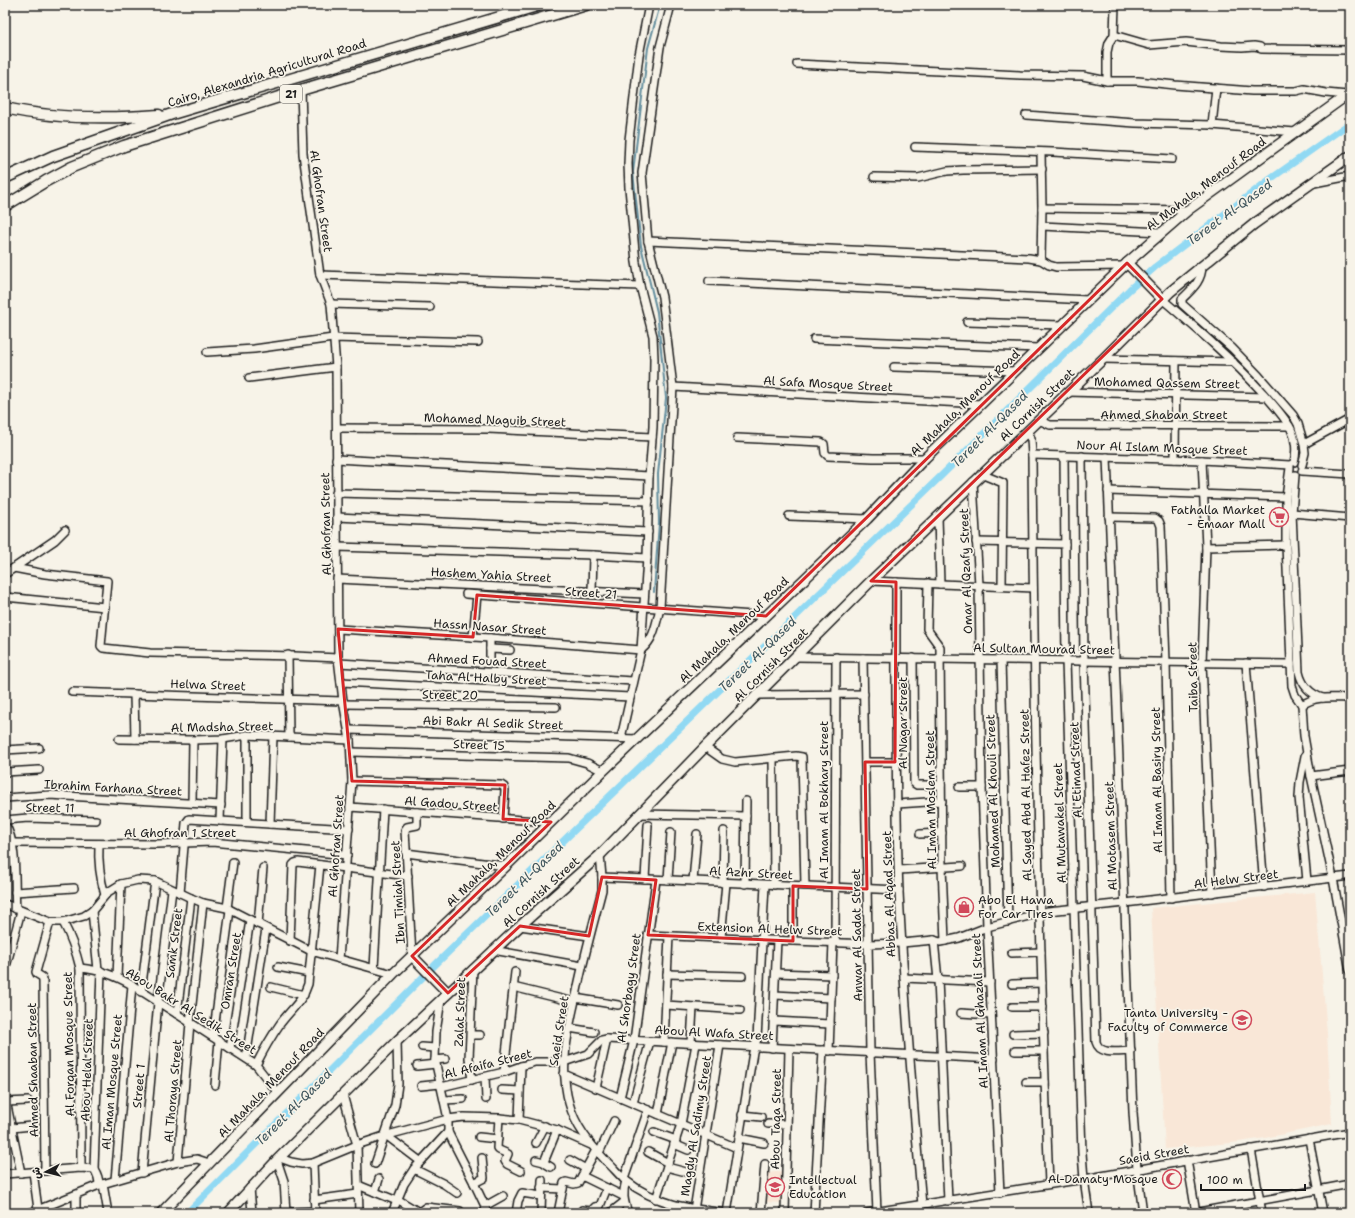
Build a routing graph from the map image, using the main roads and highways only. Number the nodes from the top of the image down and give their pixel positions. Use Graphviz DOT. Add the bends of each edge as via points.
graph roads {
  1 [pos="540,5"];
  2 [pos="586,5"];
  3 [pos="1348,94"];
  4 [pos="5,108"];
  5 [pos="172,114"];
  6 [pos="1350,156"];
  7 [pos="5,178"];
  8 [pos="5,206"];
  9 [pos="1125,264"];
  10 [pos="1162,299"];
  11 [pos="414,958"];
  12 [pos="448,993"];
  13 [pos="160,1213"];
  14 [pos="228,1213"];
  1 -- 5 [label="highway, Cairo, Alexandria Agricultural Road / 21"];
  2 -- 8 [label="highway, 21" via="124,146 46,181"];
  3 -- 9 [label="main road, Al Mahala, Menouf Road" via="1188,210"];
  4 -- 5 [label="highway" via="65,116 119,118"];
  5 -- 7 [label="highway, Cairo, Alexandria Agricultural Road / 21" via="53,156"];
  6 -- 10 [label="main road, Al Cornish Street" via="1254,224"];
  9 -- 10 [label="main road"];
  9 -- 11 [label="main road, Al Mahala, Menouf Road" via="925,458 866,519 550,822"];
  10 -- 12 [label="main road, Al Cornish Street" via="871,581 600,855"];
  11 -- 12 [label="main road"];
  11 -- 13 [label="main road, Al Mahala, Menouf Road" via="393,974"];
  12 -- 14 [label="main road, Al Cornish Street" via="397,1041"];
}
